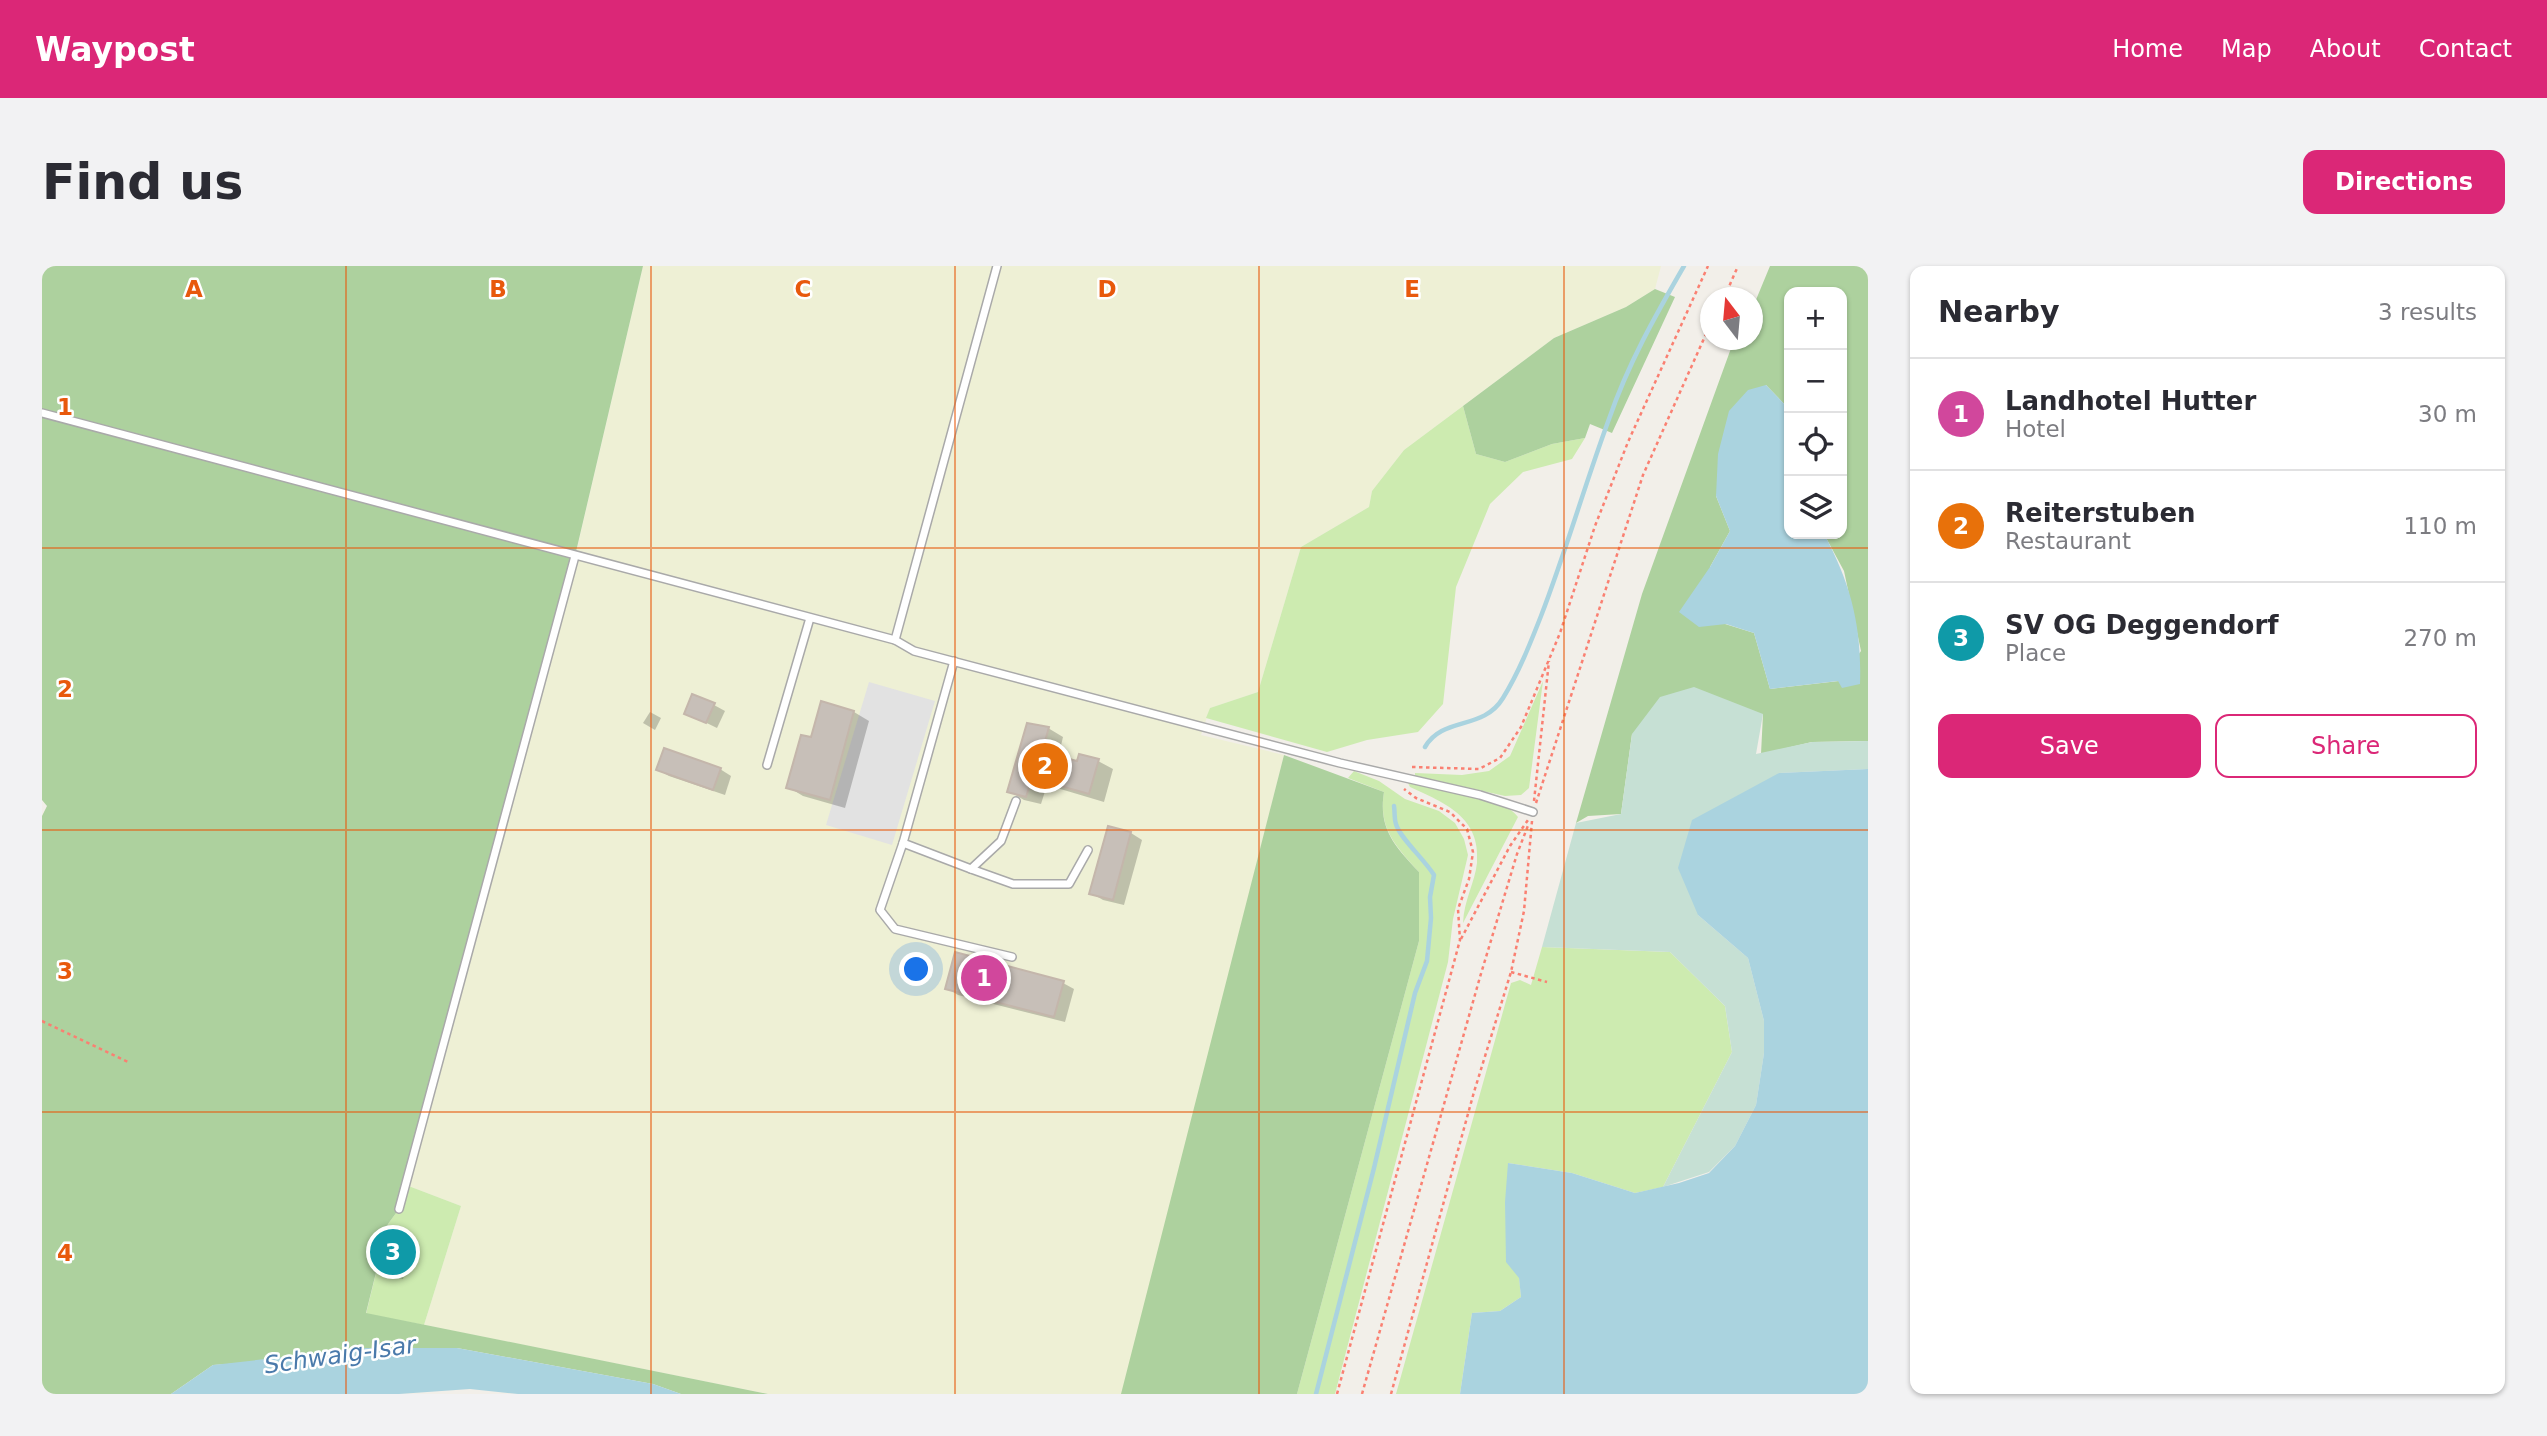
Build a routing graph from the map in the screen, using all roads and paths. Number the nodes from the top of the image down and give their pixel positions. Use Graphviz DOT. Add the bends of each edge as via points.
graph roads {
  1 [pos="997,266"];
  2 [pos="1708,266"];
  3 [pos="1738,266"];
  4 [pos="1729,287"];
  5 [pos="1700,348"];
  6 [pos="42,413"];
  7 [pos="575,556"];
  8 [pos="810,618"];
  9 [pos="895,640"];
  10 [pos="954,662"];
  11 [pos="767,765"];
  12 [pos="1387,775"];
  13 [pos="1016,801"];
  14 [pos="1533,812"];
  15 [pos="903,843"];
  16 [pos="1088,850"];
  17 [pos="971,869"];
  18 [pos="1012,957"];
  19 [pos="1511,972"];
  20 [pos="1547,982"];
  21 [pos="42,1021"];
  22 [pos="130,1063"];
  23 [pos="399,1209"];
  24 [pos="1337,1394"];
  25 [pos="1362,1394"];
  26 [pos="1391,1394"];
  1 -- 9 [label="lane"];
  2 -- 12 [label="path" via="1628,442 1521,727 1500,758 1479,769 1416,766"];
  3 -- 4 [label="path"];
  5 -- 14 [label="path" via="1643,475"];
  6 -- 7 [label="lane"];
  7 -- 8 [label="lane"];
  7 -- 23 [label="lane"];
  8 -- 9 [label="lane"];
  8 -- 11 [label="lane"];
  9 -- 10 [label="lane" via="914,651"];
  10 -- 12 [label="lane"];
  10 -- 15 [label="lane"];
  12 -- 14 [label="lane"];
  12 -- 24 [label="path" via="1416,799 1450,812 1467,829 1473,852 1458,909 1460,940"];
  13 -- 17 [label="lane" via="1001,841"];
  14 -- 19 [label="path" via="1524,911"];
  14 -- 25 [label="path" via="1480,977"];
  15 -- 17 [label="lane"];
  15 -- 18 [label="lane" via="880,911 895,929"];
  16 -- 17 [label="lane" via="1069,884 1013,884"];
  19 -- 20 [label="path"];
  19 -- 26 [label="path"];
  21 -- 22 [label="path"];
}
